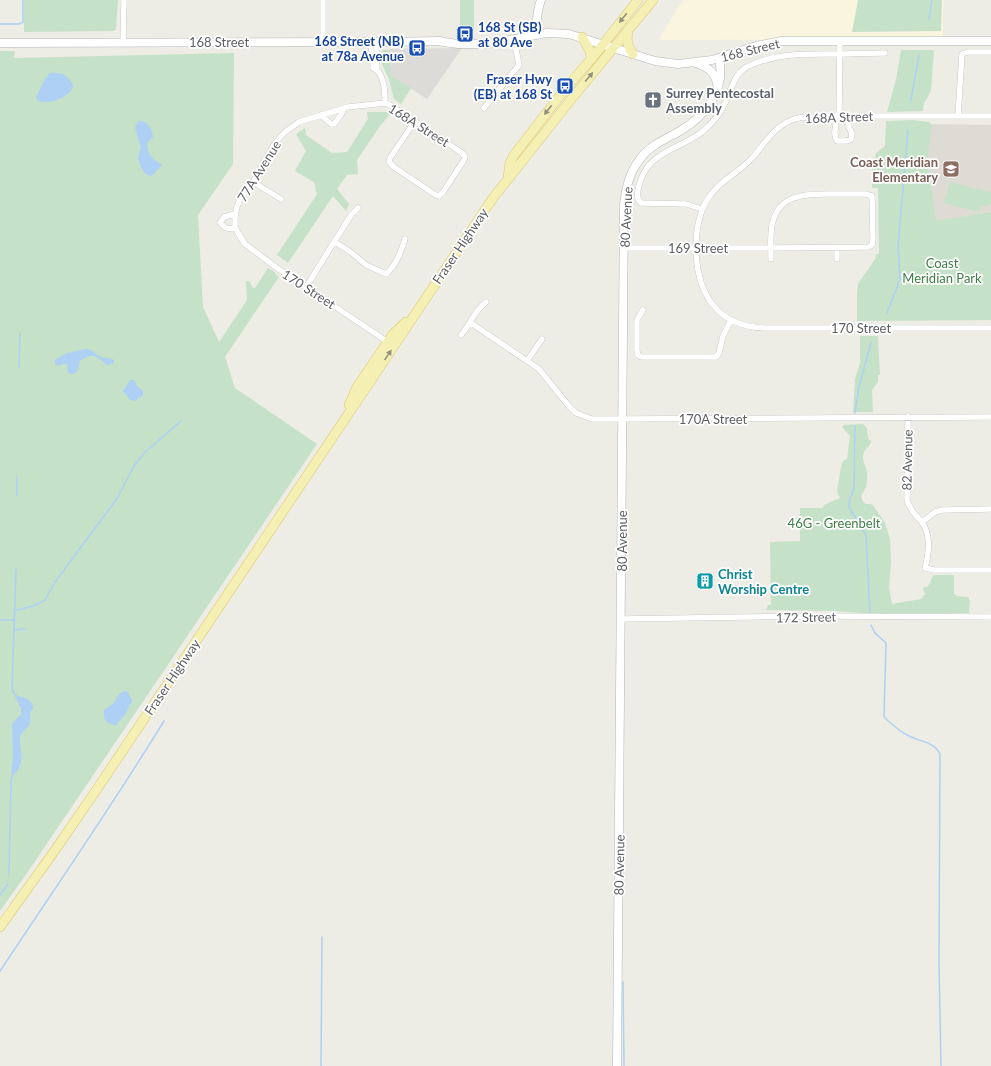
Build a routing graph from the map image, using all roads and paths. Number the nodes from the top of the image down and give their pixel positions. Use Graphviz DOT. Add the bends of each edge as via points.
graph roads {
  1 [pos="124,0"];
  2 [pos="323,0"];
  3 [pos="541,0"];
  4 [pos="638,0"];
  5 [pos="653,0"];
  6 [pos="629,31"];
  7 [pos="537,35"];
  8 [pos="582,37"];
  9 [pos="514,39"];
  10 [pos="991,40"];
  11 [pos="840,41"];
  12 [pos="123,42"];
  13 [pos="323,42"];
  14 [pos="374,42"];
  15 [pos="0,43"];
  16 [pos="603,44"];
  17 [pos="614,48"];
  18 [pos="991,52"];
  19 [pos="885,53"];
  20 [pos="634,54"];
  21 [pos="840,54"];
  22 [pos="591,58"];
  23 [pos="719,58"];
  24 [pos="695,63"];
  25 [pos="718,88"];
  26 [pos="385,104"];
  27 [pos="344,108"];
  28 [pos="484,108"];
  29 [pos="321,115"];
  30 [pos="838,115"];
  31 [pos="848,116"];
  32 [pos="958,116"];
  33 [pos="991,116"];
  34 [pos="415,120"];
  35 [pos="299,122"];
  36 [pos="506,180"];
  37 [pos="253,182"];
  38 [pos="281,199"];
  39 [pos="358,208"];
  40 [pos="702,209"];
  41 [pos="235,214"];
  42 [pos="236,229"];
  43 [pos="404,239"];
  44 [pos="335,242"];
  45 [pos="625,248"];
  46 [pos="696,248"];
  47 [pos="771,248"];
  48 [pos="837,248"];
  49 [pos="771,258"];
  50 [pos="837,259"];
  51 [pos="306,287"];
  52 [pos="486,302"];
  53 [pos="643,310"];
  54 [pos="416,314"];
  55 [pos="731,320"];
  56 [pos="471,323"];
  57 [pos="991,328"];
  58 [pos="461,335"];
  59 [pos="542,338"];
  60 [pos="388,342"];
  61 [pos="527,361"];
  62 [pos="374,363"];
  63 [pos="367,387"];
  64 [pos="908,417"];
  65 [pos="991,417"];
  66 [pos="623,419"];
  67 [pos="341,424"];
  68 [pos="991,509"];
  69 [pos="922,522"];
  70 [pos="991,570"];
  71 [pos="991,617"];
  72 [pos="621,618"];
  73 [pos="0,927"];
  74 [pos="617,1066"];
  1 -- 12 [label="street"];
  2 -- 13 [label="street"];
  3 -- 7 [label="main road"];
  4 -- 16 [label="main road, Fraser Highway, one-way"];
  5 -- 6 [label="main road, Fraser Highway"];
  6 -- 17 [label="main road, Fraser Highway"];
  6 -- 20 [label="main road" via="626,40"];
  7 -- 8 [label="main road, 168 Street" via="560,33"];
  7 -- 9 [label="main road, 168 Street"];
  8 -- 16 [label="main road, 168 Street"];
  8 -- 22 [label="main road"];
  9 -- 14 [label="main road, 168 Street" via="458,38 438,41"];
  9 -- 28 [label="street" via="519,65"];
  10 -- 11 [label="main road, 168 Street"];
  11 -- 21 [label="street"];
  11 -- 23 [label="main road, 168 Street" via="778,41"];
  12 -- 13 [label="main road, 168 Street"];
  12 -- 15 [label="main road, 168 Street"];
  13 -- 14 [label="main road, 168 Street"];
  14 -- 26 [label="street"];
  16 -- 17 [label="main road, 168 Street"];
  16 -- 22 [label="main road, Fraser Highway"];
  17 -- 20 [label="main road, 168 Street"];
  36 -- 17 [label="main road, Fraser Highway, one-way"];
  18 -- 32 [label="street" via="963,53"];
  19 -- 21 [label="street"];
  20 -- 24 [label="main road, 168 Street" via="670,64"];
  21 -- 30 [label="street"];
  21 -- 40 [label="street" via="778,56 749,65 736,76 715,120 695,137 656,157 644,172 638,188 638,200 642,204 686,204"];
  22 -- 36 [label="main road, Fraser Highway, one-way" via="514,155"];
  23 -- 24 [label="main road, 168 Street"];
  23 -- 25 [label="main road, 80 Avenue" via="721,66"];
  24 -- 25 [label="main road" via="712,71"];
  25 -- 45 [label="main road, 80 Avenue" via="710,104 698,118 650,148 634,168 626,188 624,205"];
  26 -- 27 [label="street, 168A Street"];
  26 -- 34 [label="street, 168A Street"];
  27 -- 29 [label="street, 168A Street"];
  27 -- 29 [label="street" via="334,124"];
  29 -- 35 [label="street, 168A Street"];
  30 -- 31 [label="street, 168A Street"];
  30 -- 31 [label="street" via="834,137 838,141 851,139"];
  30 -- 40 [label="street, 168A Street" via="797,118 779,127 750,160 715,188"];
  31 -- 32 [label="street, 168A Street"];
  32 -- 33 [label="street, 168A Street"];
  34 -- 34 [label="street, 168A Street" via="465,157 439,196 389,162"];
  35 -- 37 [label="street, 77A Avenue" via="278,139"];
  36 -- 54 [label="main road, Fraser Highway"];
  37 -- 38 [label="street"];
  37 -- 41 [label="street, 77A Avenue" via="239,201"];
  39 -- 44 [label="street"];
  40 -- 46 [label="street, 168A Street"];
  41 -- 42 [label="street, 77A Avenue"];
  41 -- 42 [label="street" via="224,217 220,223 226,228"];
  42 -- 51 [label="street, 170 Street" via="245,244"];
  43 -- 44 [label="street" via="398,258 386,274 368,266"];
  44 -- 51 [label="street"];
  45 -- 46 [label="street, 169 Street"];
  45 -- 66 [label="main road, 80 Avenue"];
  46 -- 47 [label="street, 169 Street"];
  46 -- 55 [label="street, 170 Street" via="702,288 711,302"];
  47 -- 48 [label="street, 169 Street"];
  47 -- 48 [label="street, 169 Street" via="772,227 776,214 792,198 802,194 871,196 871,246"];
  47 -- 49 [label="street"];
  48 -- 50 [label="street"];
  51 -- 60 [label="street, 170 Street"];
  52 -- 56 [label="street" via="477,311"];
  53 -- 55 [label="street" via="637,320 637,351 638,356 646,357 716,356"];
  54 -- 60 [label="main road, Fraser Highway" via="393,334"];
  63 -- 54 [label="main road, Fraser Highway, one-way"];
  55 -- 57 [label="street, 170 Street" via="746,326 764,328"];
  56 -- 58 [label="street"];
  56 -- 61 [label="street, 170A Street"];
  59 -- 61 [label="street"];
  60 -- 62 [label="main road, Fraser Highway"];
  61 -- 66 [label="street, 170A Street" via="540,370 576,413 592,418"];
  62 -- 63 [label="main road" via="365,383"];
  62 -- 67 [label="main road, Fraser Highway" via="357,388"];
  63 -- 67 [label="main road, Fraser Highway"];
  64 -- 65 [label="street, 170A Street"];
  64 -- 66 [label="street, 170A Street"];
  64 -- 69 [label="street, 82 Avenue" via="907,500"];
  66 -- 72 [label="main road, 80 Avenue"];
  67 -- 73 [label="main road, Fraser Highway" via="62,840"];
  68 -- 69 [label="street" via="942,510"];
  69 -- 70 [label="street, 82 Avenue" via="928,537 925,568"];
  71 -- 72 [label="street, 172 Street"];
  72 -- 74 [label="main road, 80 Avenue"];
}
